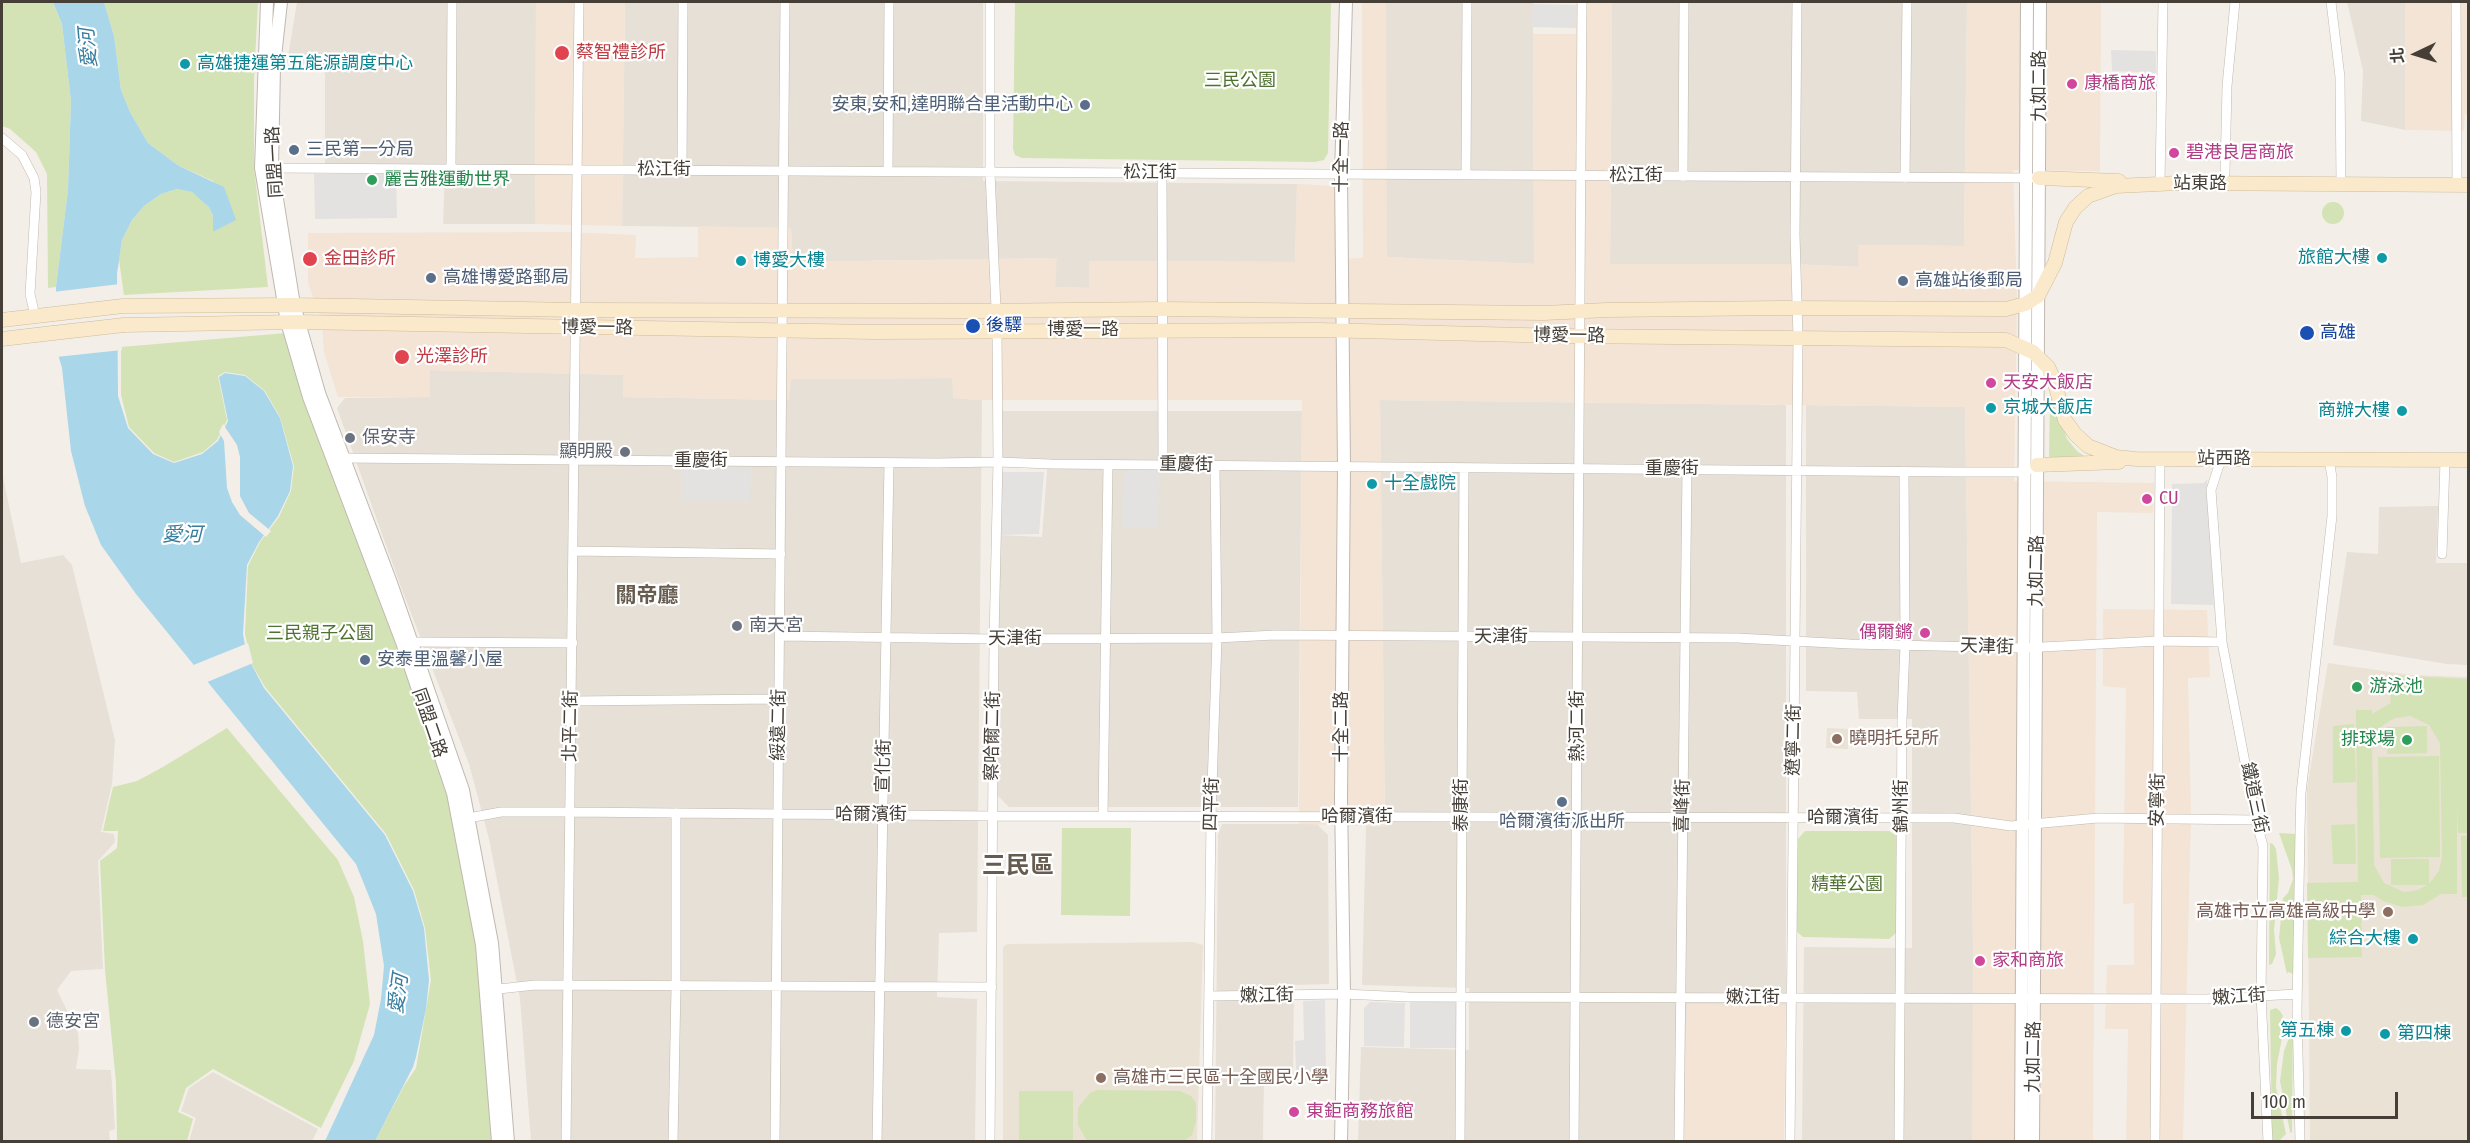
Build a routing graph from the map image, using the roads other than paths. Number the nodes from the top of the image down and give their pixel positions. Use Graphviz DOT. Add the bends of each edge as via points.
graph roads {
  1 [pos="267,2"];
  2 [pos="281,2"];
  3 [pos="452,2"];
  4 [pos="579,2"];
  5 [pos="683,2"];
  6 [pos="785,2"];
  7 [pos="889,2"];
  8 [pos="990,2"];
  9 [pos="1346,2"];
  10 [pos="1467,2"];
  11 [pos="1582,2"];
  12 [pos="1684,2"];
  13 [pos="1797,2"];
  14 [pos="1907,2"];
  15 [pos="2027,2"];
  16 [pos="2040,2"];
  17 [pos="2163,2"];
  18 [pos="2235,2"];
  19 [pos="2331,2"];
  20 [pos="2456,2"];
  21 [pos="2,138"];
  22 [pos="266,168"];
  23 [pos="452,169"];
  24 [pos="578,170"];
  25 [pos="682,170"];
  26 [pos="784,171"];
  27 [pos="888,172"];
  28 [pos="990,172"];
  29 [pos="1162,173"];
  30 [pos="1341,174"];
  31 [pos="1466,175"];
  32 [pos="1581,176"];
  33 [pos="1683,177"];
  34 [pos="1796,177"];
  35 [pos="1905,178"];
  36 [pos="2033,178"];
  37 [pos="2136,183"];
  38 [pos="2160,184"];
  39 [pos="2222,184"];
  40 [pos="2341,184"];
  41 [pos="2463,185"];
  42 [pos="2038,296"];
  43 [pos="2025,304"];
  44 [pos="289,305"];
  45 [pos="1796,308"];
  46 [pos="784,309"];
  47 [pos="1162,309"];
  48 [pos="577,310"];
  49 [pos="996,311"];
  50 [pos="1580,311"];
  51 [pos="1342,312"];
  52 [pos="35,316"];
  53 [pos="2,320"];
  54 [pos="292,322"];
  55 [pos="576,328"];
  56 [pos="783,330"];
  57 [pos="1162,330"];
  58 [pos="1341,330"];
  59 [pos="997,331"];
  60 [pos="1580,336"];
  61 [pos="1798,338"];
  62 [pos="2,339"];
  63 [pos="2025,347"];
  64 [pos="2038,356"];
  65 [pos="339,458"];
  66 [pos="2136,459"];
  67 [pos="2160,459"];
  68 [pos="2221,459"];
  69 [pos="575,460"];
  70 [pos="2328,460"];
  71 [pos="2445,460"];
  72 [pos="2469,460"];
  73 [pos="782,462"];
  74 [pos="998,462"];
  75 [pos="890,463"];
  76 [pos="1108,465"];
  77 [pos="1163,465"];
  78 [pos="2037,465"];
  79 [pos="1215,466"];
  80 [pos="1344,467"];
  81 [pos="1464,468"];
  82 [pos="1580,469"];
  83 [pos="1687,470"];
  84 [pos="1796,471"];
  85 [pos="1904,471"];
  86 [pos="2025,472"];
  87 [pos="574,551"];
  88 [pos="781,554"];
  89 [pos="2442,554"];
  90 [pos="781,636"];
  91 [pos="887,636"];
  92 [pos="1343,636"];
  93 [pos="1463,636"];
  94 [pos="1578,637"];
  95 [pos="1106,638"];
  96 [pos="1217,638"];
  97 [pos="1685,638"];
  98 [pos="994,639"];
  99 [pos="2159,641"];
  100 [pos="407,642"];
  101 [pos="1794,642"];
  102 [pos="2222,642"];
  103 [pos="573,643"];
  104 [pos="1905,645"];
  105 [pos="2030,648"];
  106 [pos="779,699"];
  107 [pos="572,701"];
  108 [pos="570,812"];
  109 [pos="676,813"];
  110 [pos="778,814"];
  111 [pos="883,815"];
  112 [pos="992,816"];
  113 [pos="1103,816"];
  114 [pos="1211,817"];
  115 [pos="1341,817"];
  116 [pos="1462,817"];
  117 [pos="1577,818"];
  118 [pos="1683,818"];
  119 [pos="1793,818"];
  120 [pos="1902,818"];
  121 [pos="2157,818"];
  122 [pos="463,819"];
  123 [pos="2256,820"];
  124 [pos="2022,825"];
  125 [pos="2036,825"];
  126 [pos="568,986"];
  127 [pos="676,986"];
  128 [pos="776,987"];
  129 [pos="880,987"];
  130 [pos="992,987"];
  131 [pos="491,990"];
  132 [pos="1344,994"];
  133 [pos="2297,994"];
  134 [pos="2261,995"];
  135 [pos="1209,996"];
  136 [pos="1461,997"];
  137 [pos="1575,997"];
  138 [pos="1681,997"];
  139 [pos="1791,998"];
  140 [pos="1900,998"];
  141 [pos="2028,998"];
  142 [pos="2156,999"];
  143 [pos="498,1142"];
  144 [pos="508,1142"];
  145 [pos="566,1142"];
  146 [pos="673,1142"];
  147 [pos="775,1142"];
  148 [pos="877,1142"];
  149 [pos="990,1142"];
  150 [pos="1207,1142"];
  151 [pos="1341,1142"];
  152 [pos="1460,1142"];
  153 [pos="1574,1142"];
  154 [pos="1679,1142"];
  155 [pos="1790,1142"];
  156 [pos="1899,1142"];
  157 [pos="2021,1142"];
  158 [pos="2033,1142"];
  159 [pos="2155,1142"];
  160 [pos="2268,1142"];
  161 [pos="2300,1142"];
  1 -- 22 [label="street, 同盟一路"];
  2 -- 22 [label="street, 同盟一路"];
  3 -- 23 [label="street"];
  4 -- 24 [label="street, 北平二街"];
  5 -- 25 [label="street"];
  6 -- 26 [label="street, 綏遠二街"];
  7 -- 27 [label="street"];
  8 -- 28 [label="street, 察哈爾二街"];
  9 -- 30 [label="street, 十全一路"];
  10 -- 31 [label="street"];
  11 -- 32 [label="street, 熱河二街"];
  12 -- 33 [label="street"];
  13 -- 34 [label="street, 遼寧二街"];
  14 -- 35 [label="street"];
  15 -- 36 [label="street, 九如二路"];
  16 -- 36 [label="street, 九如二路"];
  17 -- 38 [label="street"];
  18 -- 39 [label="street"];
  19 -- 40 [label="street" via="2340,77"];
  20 -- 41 [label="street"];
  21 -- 52 [label="street" via="22,155 36,192 30,294"];
  22 -- 23 [label="street, 松江街"];
  22 -- 44 [label="street, 同盟一路"];
  23 -- 24 [label="street, 松江街"];
  24 -- 25 [label="street, 松江街"];
  24 -- 48 [label="street, 北平二街"];
  25 -- 26 [label="street, 松江街"];
  26 -- 27 [label="street, 松江街"];
  26 -- 46 [label="street, 綏遠二街"];
  27 -- 28 [label="street, 松江街"];
  28 -- 29 [label="street, 松江街"];
  28 -- 49 [label="street, 察哈爾二街"];
  29 -- 30 [label="street, 松江街"];
  29 -- 47 [label="street"];
  30 -- 31 [label="street, 松江街"];
  30 -- 51 [label="street, 十全一路"];
  31 -- 32 [label="street, 松江街"];
  32 -- 33 [label="street, 松江街"];
  32 -- 50 [label="street, 熱河二街"];
  33 -- 34 [label="street, 松江街"];
  34 -- 35 [label="street, 松江街"];
  34 -- 45 [label="street, 遼寧二街"];
  35 -- 36 [label="street, 松江街"];
  36 -- 37 [label="main road"];
  36 -- 42 [label="street, 九如二路"];
  36 -- 43 [label="street, 九如二路"];
  37 -- 38 [label="main road, 站東路"];
  37 -- 42 [label="main road, 站東路" via="2097,192 2075,208"];
  38 -- 39 [label="main road, 站東路"];
  39 -- 40 [label="main road, 站東路"];
  40 -- 41 [label="main road, 站東路"];
  42 -- 43 [label="main road"];
  42 -- 64 [label="street, 九如二路"];
  43 -- 45 [label="main road, 博愛一路" via="2000,309"];
  43 -- 63 [label="street, 九如二路"];
  44 -- 48 [label="main road, 博愛一路"];
  44 -- 52 [label="main road, 博愛一路" via="123,306"];
  44 -- 54 [label="street, 同盟一路"];
  45 -- 50 [label="main road, 博愛一路"];
  45 -- 61 [label="street, 遼寧二街"];
  46 -- 48 [label="main road, 博愛一路"];
  46 -- 49 [label="main road, 博愛一路"];
  46 -- 56 [label="street, 綏遠二街"];
  47 -- 49 [label="main road, 博愛一路"];
  47 -- 51 [label="main road, 博愛一路"];
  47 -- 57 [label="street"];
  48 -- 55 [label="street, 北平二街"];
  49 -- 59 [label="street, 察哈爾二街"];
  50 -- 51 [label="main road, 博愛一路"];
  50 -- 60 [label="street, 熱河二街"];
  51 -- 58 [label="street, 十全二路"];
  52 -- 53 [label="main road"];
  54 -- 55 [label="main road, 博愛一路"];
  54 -- 62 [label="main road, 博愛一路, bridge" via="124,325"];
  54 -- 65 [label="street, 同盟二路" via="309,396"];
  55 -- 56 [label="main road, 博愛一路"];
  55 -- 69 [label="street, 北平二街"];
  56 -- 59 [label="main road, 博愛一路"];
  56 -- 73 [label="street, 綏遠二街"];
  57 -- 58 [label="main road, 博愛一路"];
  57 -- 59 [label="main road, 博愛一路"];
  57 -- 77 [label="street"];
  58 -- 60 [label="main road, 博愛一路"];
  58 -- 80 [label="street, 十全二路"];
  59 -- 74 [label="street, 察哈爾二街"];
  60 -- 61 [label="main road, 博愛一路"];
  60 -- 82 [label="street, 熱河二街"];
  61 -- 63 [label="main road, 博愛一路" via="2000,339"];
  61 -- 84 [label="street, 遼寧二街"];
  63 -- 64 [label="main road, 博愛一路"];
  63 -- 86 [label="street, 九如二路"];
  64 -- 66 [label="main road, 站西路" via="2052,374 2065,420 2074,434 2097,451"];
  64 -- 78 [label="street, 九如二路"];
  65 -- 69 [label="street, 重慶街"];
  65 -- 100 [label="street, 同盟二路"];
  66 -- 67 [label="main road, 站西路"];
  66 -- 78 [label="main road"];
  67 -- 68 [label="main road, 站西路"];
  67 -- 99 [label="street, 安寧街"];
  68 -- 70 [label="main road, 站西路"];
  68 -- 102 [label="street, 鐵道三街" via="2211,490"];
  69 -- 73 [label="street, 重慶街"];
  69 -- 87 [label="street, 北平二街"];
  70 -- 71 [label="main road, 站西路"];
  70 -- 133 [label="street" via="2332,477 2331,526 2301,793"];
  71 -- 72 [label="main road, 站西路"];
  71 -- 89 [label="street"];
  73 -- 75 [label="street, 重慶街"];
  73 -- 88 [label="street, 綏遠二街"];
  74 -- 75 [label="street, 重慶街"];
  74 -- 76 [label="street, 重慶街"];
  74 -- 98 [label="street, 察哈爾二街"];
  75 -- 91 [label="street, 宣化街"];
  76 -- 77 [label="street, 重慶街"];
  76 -- 95 [label="street"];
  77 -- 79 [label="street, 重慶街"];
  78 -- 86 [label="street"];
  78 -- 105 [label="street, 九如二路"];
  79 -- 80 [label="street, 重慶街"];
  79 -- 96 [label="street, 四平街"];
  80 -- 81 [label="street, 重慶街"];
  80 -- 92 [label="street, 十全二路"];
  81 -- 82 [label="street, 重慶街"];
  81 -- 93 [label="street, 泰康街"];
  82 -- 83 [label="street, 重慶街"];
  82 -- 94 [label="street, 熱河二街"];
  83 -- 84 [label="street, 重慶街"];
  83 -- 97 [label="street, 喜峰街"];
  84 -- 85 [label="street, 重慶街"];
  84 -- 101 [label="street, 遼寧二街"];
  85 -- 86 [label="street, 重慶街"];
  85 -- 104 [label="street, 錦州街"];
  86 -- 105 [label="street, 九如二路"];
  87 -- 88 [label="street"];
  87 -- 103 [label="street, 北平二街"];
  88 -- 90 [label="street, 綏遠二街"];
  90 -- 91 [label="street, 天津街"];
  90 -- 106 [label="street, 綏遠二街"];
  91 -- 98 [label="street, 天津街"];
  91 -- 111 [label="street, 宣化街"];
  92 -- 93 [label="street, 天津街"];
  92 -- 96 [label="street, 天津街"];
  92 -- 115 [label="street, 十全二路"];
  93 -- 94 [label="street, 天津街"];
  93 -- 116 [label="street, 泰康街"];
  94 -- 97 [label="street, 天津街"];
  94 -- 117 [label="street, 熱河二街"];
  95 -- 96 [label="street, 天津街"];
  95 -- 98 [label="street, 天津街"];
  95 -- 113 [label="street"];
  96 -- 114 [label="street, 四平街"];
  97 -- 101 [label="street, 天津街"];
  97 -- 118 [label="street, 喜峰街"];
  98 -- 112 [label="street, 察哈爾二街"];
  99 -- 102 [label="street, 天津街"];
  99 -- 105 [label="street, 天津街"];
  99 -- 121 [label="street, 安寧街"];
  100 -- 103 [label="street"];
  100 -- 122 [label="street, 同盟二路"];
  101 -- 104 [label="street, 天津街"];
  101 -- 119 [label="street, 遼寧二街"];
  102 -- 123 [label="street, 鐵道三街"];
  103 -- 107 [label="street, 北平二街"];
  104 -- 105 [label="street, 天津街"];
  104 -- 120 [label="street, 錦州街"];
  105 -- 124 [label="street, 九如二路"];
  105 -- 125 [label="street, 九如二路"];
  106 -- 107 [label="street"];
  106 -- 110 [label="street, 綏遠二街"];
  107 -- 108 [label="street, 北平二街"];
  108 -- 109 [label="street, 哈爾濱街"];
  108 -- 122 [label="street, 哈爾濱街" via="501,812"];
  108 -- 126 [label="street, 北平二街"];
  109 -- 110 [label="street, 哈爾濱街"];
  109 -- 127 [label="street"];
  110 -- 111 [label="street, 哈爾濱街"];
  110 -- 128 [label="street, 綏遠二街"];
  111 -- 112 [label="street, 哈爾濱街"];
  111 -- 129 [label="street, 宣化街"];
  112 -- 113 [label="street, 哈爾濱街"];
  112 -- 130 [label="street, 察哈爾二街"];
  113 -- 114 [label="street, 哈爾濱街"];
  114 -- 115 [label="street, 哈爾濱街"];
  114 -- 135 [label="street, 四平街"];
  115 -- 116 [label="street, 哈爾濱街"];
  115 -- 132 [label="street, 十全二路"];
  116 -- 117 [label="street, 哈爾濱街"];
  116 -- 136 [label="street, 泰康街"];
  117 -- 118 [label="street, 哈爾濱街"];
  117 -- 137 [label="street, 熱河二街"];
  118 -- 119 [label="street, 哈爾濱街"];
  118 -- 138 [label="street, 喜峰街"];
  119 -- 120 [label="street, 哈爾濱街"];
  119 -- 139 [label="street, 遼寧二街"];
  120 -- 124 [label="street, 哈爾濱街" via="1954,818"];
  120 -- 140 [label="street, 錦州街"];
  121 -- 123 [label="street, 哈爾濱街"];
  121 -- 125 [label="street, 哈爾濱街" via="2098,818"];
  121 -- 142 [label="street, 安寧街"];
  122 -- 131 [label="street, 同盟二路"];
  123 -- 134 [label="street, 鐵道三街" via="2263,846"];
  124 -- 125 [label="street, 哈爾濱街"];
  124 -- 141 [label="street, 九如二路"];
  125 -- 141 [label="street, 九如二路"];
  126 -- 127 [label="street"];
  126 -- 131 [label="street"];
  126 -- 145 [label="street, 北平二街"];
  127 -- 128 [label="street"];
  127 -- 146 [label="street"];
  128 -- 129 [label="street"];
  128 -- 147 [label="street, 綏遠二街"];
  129 -- 130 [label="street"];
  129 -- 148 [label="street, 宣化街"];
  130 -- 149 [label="street, 察哈爾二街"];
  131 -- 143 [label="street, 同盟二路"];
  131 -- 144 [label="street, 同盟二路"];
  132 -- 135 [label="street, 嫩江街"];
  132 -- 136 [label="street, 嫩江街"];
  132 -- 151 [label="street, 十全二路"];
  133 -- 134 [label="street, 嫩江街"];
  133 -- 161 [label="street"];
  134 -- 142 [label="street, 嫩江街"];
  134 -- 160 [label="street, 鐵道三街"];
  135 -- 150 [label="street, 四平街"];
  136 -- 137 [label="street, 嫩江街"];
  136 -- 152 [label="street, 泰康街"];
  137 -- 138 [label="street, 嫩江街"];
  137 -- 153 [label="street, 熱河二街"];
  138 -- 139 [label="street, 嫩江街"];
  138 -- 154 [label="street, 喜峰街"];
  139 -- 140 [label="street, 嫩江街"];
  139 -- 155 [label="street, 遼寧二街"];
  140 -- 141 [label="street, 嫩江街"];
  140 -- 156 [label="street, 錦州街"];
  141 -- 142 [label="street, 嫩江街"];
  141 -- 157 [label="street, 九如二路"];
  141 -- 158 [label="street, 九如二路"];
  142 -- 159 [label="street, 安寧街"];
}
